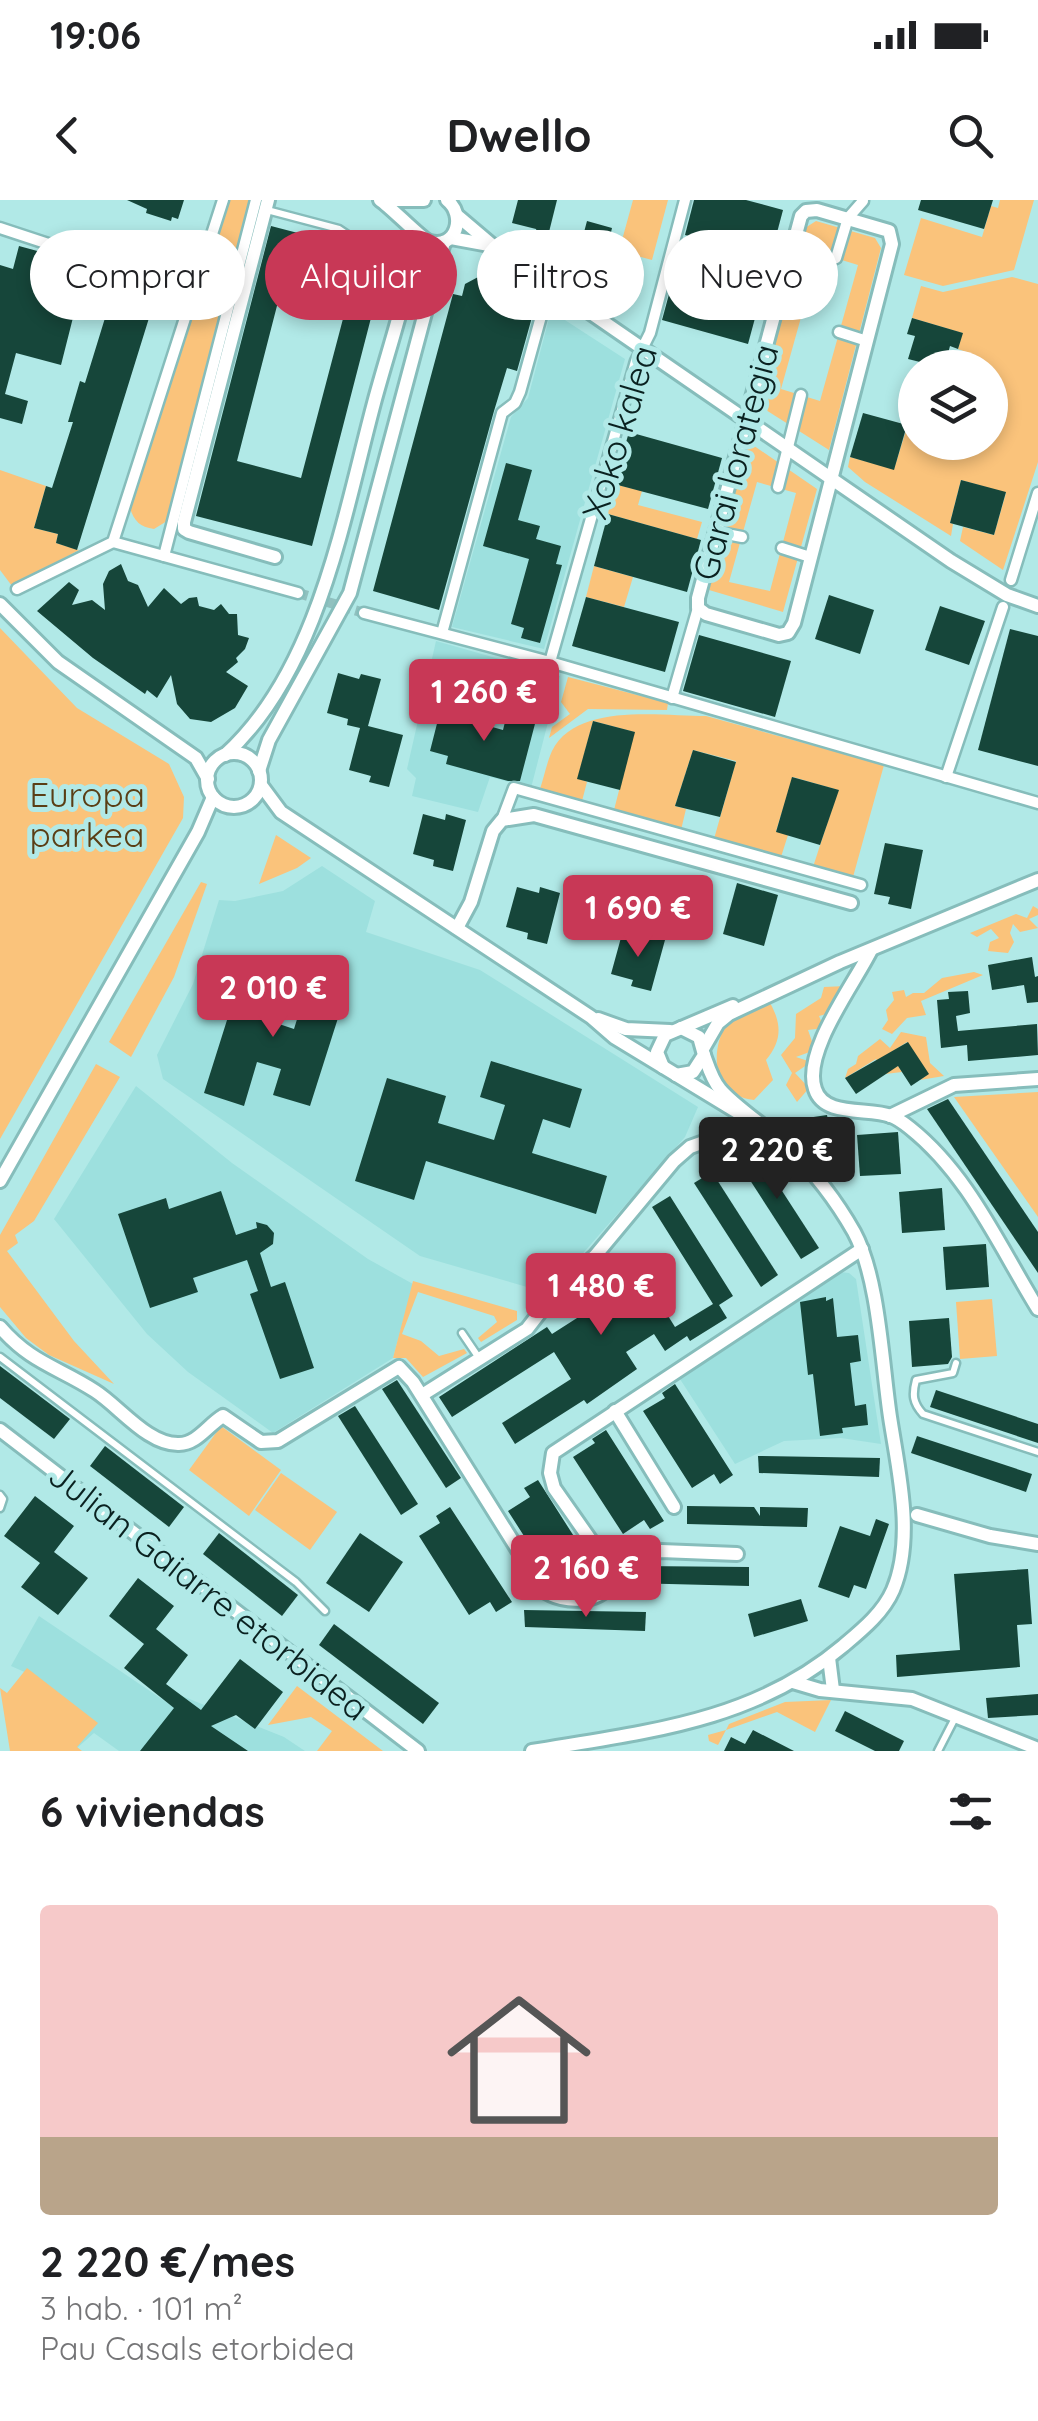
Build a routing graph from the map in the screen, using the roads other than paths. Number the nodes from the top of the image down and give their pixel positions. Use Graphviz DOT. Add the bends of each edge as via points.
graph roads {
  1 [pos="223,200"];
  2 [pos="380,200"];
  3 [pos="392,200"];
  4 [pos="424,200"];
  5 [pos="685,200"];
  6 [pos="863,201"];
  7 [pos="263,203"];
  8 [pos="454,206"];
  9 [pos="848,218"];
  10 [pos="0,228"];
  11 [pos="214,230"];
  12 [pos="339,230"];
  13 [pos="416,230"];
  14 [pos="454,230"];
  15 [pos="477,230"];
  16 [pos="30,238"];
  17 [pos="838,251"];
  18 [pos="185,320"];
  19 [pos="394,320"];
  20 [pos="425,320"];
  21 [pos="540,320"];
  22 [pos="603,320"];
  23 [pos="839,332"];
  24 [pos="867,341"];
  25 [pos="645,348"];
  26 [pos="801,395"];
  27 [pos="746,418"];
  28 [pos="788,448"];
  29 [pos="831,478"];
  30 [pos="778,488"];
  31 [pos="1038,493"];
  32 [pos="716,532"];
  33 [pos="742,538"];
  34 [pos="113,542"];
  35 [pos="782,548"];
  36 [pos="164,556"];
  37 [pos="274,557"];
  38 [pos="810,557"];
  39 [pos="1011,580"];
  40 [pos="18,589"];
  41 [pos="298,593"];
  42 [pos="0,604"];
  43 [pos="1038,606"];
  44 [pos="1003,607"];
  45 [pos="698,608"];
  46 [pos="364,612"];
  47 [pos="442,633"];
  48 [pos="550,662"];
  49 [pos="672,698"];
  50 [pos="222,756"];
  51 [pos="196,758"];
  52 [pos="946,777"];
  53 [pos="260,778"];
  54 [pos="208,779"];
  55 [pos="213,797"];
  56 [pos="1038,803"];
  57 [pos="244,805"];
  58 [pos="228,806"];
  59 [pos="282,812"];
  60 [pos="502,820"];
  61 [pos="198,832"];
  62 [pos="1038,880"];
  63 [pos="861,885"];
  64 [pos="852,903"];
  65 [pos="457,928"];
  66 [pos="871,950"];
  67 [pos="786,986"];
  68 [pos="591,1017"];
  69 [pos="675,1030"];
  70 [pos="704,1051"];
  71 [pos="668,1071"];
  72 [pos="1038,1079"];
  73 [pos="890,1116"];
  74 [pos="767,1129"];
  75 [pos="0,1181"];
  76 [pos="862,1248"];
  77 [pos="1038,1309"];
  78 [pos="0,1327"];
  79 [pos="462,1333"];
  80 [pos="0,1356"];
  81 [pos="480,1358"];
  82 [pos="956,1363"];
  83 [pos="422,1396"];
  84 [pos="615,1411"];
  85 [pos="0,1430"];
  86 [pos="1038,1452"];
  87 [pos="901,1490"];
  88 [pos="0,1495"];
  89 [pos="674,1507"];
  90 [pos="0,1508"];
  91 [pos="917,1514"];
  92 [pos="902,1532"];
  93 [pos="1037,1540"];
  94 [pos="737,1554"];
  95 [pos="606,1562"];
  96 [pos="325,1611"];
  97 [pos="829,1658"];
  98 [pos="793,1682"];
  99 [pos="832,1690"];
  100 [pos="957,1715"];
  101 [pos="1038,1749"];
  102 [pos="418,1751"];
  103 [pos="532,1751"];
  104 [pos="938,1751"];
  1 -- 11 [label="street"];
  2 -- 13 [label="street"];
  3 -- 4 [label="street"];
  4 -- 13 [label="street" via="414,212"];
  5 -- 25 [label="street, Xoko kalea"];
  6 -- 9 [label="street"];
  7 -- 12 [label="lane"];
  7 -- 36 [label="street"];
  7 -- 37 [label="street" via="184,529"];
  8 -- 14 [label="street"];
  8 -- 15 [label="street"];
  9 -- 17 [label="street"];
  9 -- 24 [label="street, Garai lorategia" via="889,231 892,244"];
  9 -- 27 [label="street, Garai lorategia" via="817,210 802,216"];
  10 -- 16 [label="street"];
  18 -- 34 [label="street"];
  19 -- 50 [label="street" via="314,615 260,716"];
  20 -- 53 [label="street" via="350,593 270,740"];
  21 -- 47 [label="street" via="520,392 502,413"];
  22 -- 25 [label="street"];
  23 -- 24 [label="street"];
  24 -- 29 [label="street, Garai lorategia"];
  25 -- 27 [label="street"];
  25 -- 48 [label="street, Xoko kalea"];
  26 -- 28 [label="street"];
  27 -- 28 [label="street"];
  27 -- 32 [label="street, Garai lorategia"];
  28 -- 29 [label="street"];
  28 -- 30 [label="street"];
  29 -- 38 [label="street, Garai lorategia"];
  29 -- 43 [label="street" via="984,582"];
  31 -- 39 [label="street"];
  32 -- 33 [label="street"];
  32 -- 45 [label="street, Garai lorategia"];
  34 -- 36 [label="street"];
  34 -- 40 [label="street"];
  35 -- 38 [label="street"];
  36 -- 41 [label="street"];
  38 -- 45 [label="street, Garai lorategia" via="788,633"];
  42 -- 51 [label="street" via="58,662"];
  44 -- 52 [label="street"];
  45 -- 49 [label="street"];
  46 -- 47 [label="street"];
  47 -- 48 [label="street"];
  48 -- 49 [label="street"];
  49 -- 52 [label="street"];
  50 -- 51 [label="street"];
  50 -- 53 [label="street" via="245,756"];
  50 -- 54 [label="street"];
  51 -- 54 [label="street"];
  52 -- 56 [label="street"];
  53 -- 57 [label="street" via="255,798"];
  53 -- 59 [label="street"];
  54 -- 55 [label="street"];
  55 -- 58 [label="street"];
  55 -- 61 [label="street"];
  57 -- 58 [label="street"];
  57 -- 59 [label="street"];
  58 -- 61 [label="street"];
  59 -- 65 [label="street"];
  60 -- 63 [label="street" via="514,788"];
  60 -- 64 [label="street" via="534,815"];
  60 -- 65 [label="street"];
  61 -- 75 [label="street"];
  62 -- 66 [label="street"];
  65 -- 68 [label="street"];
  66 -- 67 [label="street"];
  66 -- 73 [label="street" via="825,1034 812,1079 820,1099 830,1104"];
  67 -- 69 [label="street"];
  67 -- 70 [label="street" via="729,1014"];
  68 -- 69 [label="street" via="626,1029"];
  68 -- 71 [label="street"];
  69 -- 70 [label="street" via="696,1034"];
  69 -- 71 [label="street" via="657,1052"];
  70 -- 71 [label="street" via="692,1072"];
  70 -- 74 [label="street" via="719,1088"];
  71 -- 74 [label="street"];
  72 -- 73 [label="street" via="954,1084"];
  73 -- 77 [label="street" via="956,1174"];
  74 -- 76 [label="street" via="826,1189"];
  74 -- 81 [label="street" via="690,1146 527,1329"];
  76 -- 84 [label="street"];
  76 -- 87 [label="street"];
  78 -- 83 [label="street" via="39,1363 94,1390 168,1443 192,1442 223,1416 262,1442 278,1440 399,1367"];
  79 -- 81 [label="lane"];
  80 -- 96 [label="lane"];
  81 -- 83 [label="street"];
  82 -- 86 [label="lane" via="953,1374 916,1380 914,1405 923,1414"];
  83 -- 95 [label="street" via="543,1590 567,1601 604,1591 614,1575"];
  84 -- 89 [label="street"];
  84 -- 95 [label="street" via="560,1446 550,1473"];
  85 -- 102 [label="street, Julian Gaiarre etorbidea"];
  87 -- 91 [label="street"];
  87 -- 92 [label="street"];
  88 -- 90 [label="lane"];
  91 -- 92 [label="street"];
  91 -- 93 [label="street" via="990,1536"];
  92 -- 97 [label="street" via="893,1590 870,1623"];
  94 -- 95 [label="street" via="660,1552"];
  97 -- 98 [label="street"];
  97 -- 99 [label="street"];
  98 -- 99 [label="street"];
  98 -- 103 [label="street" via="704,1720"];
  99 -- 100 [label="street" via="912,1699"];
  100 -- 101 [label="street"];
  100 -- 104 [label="lane"];
}
